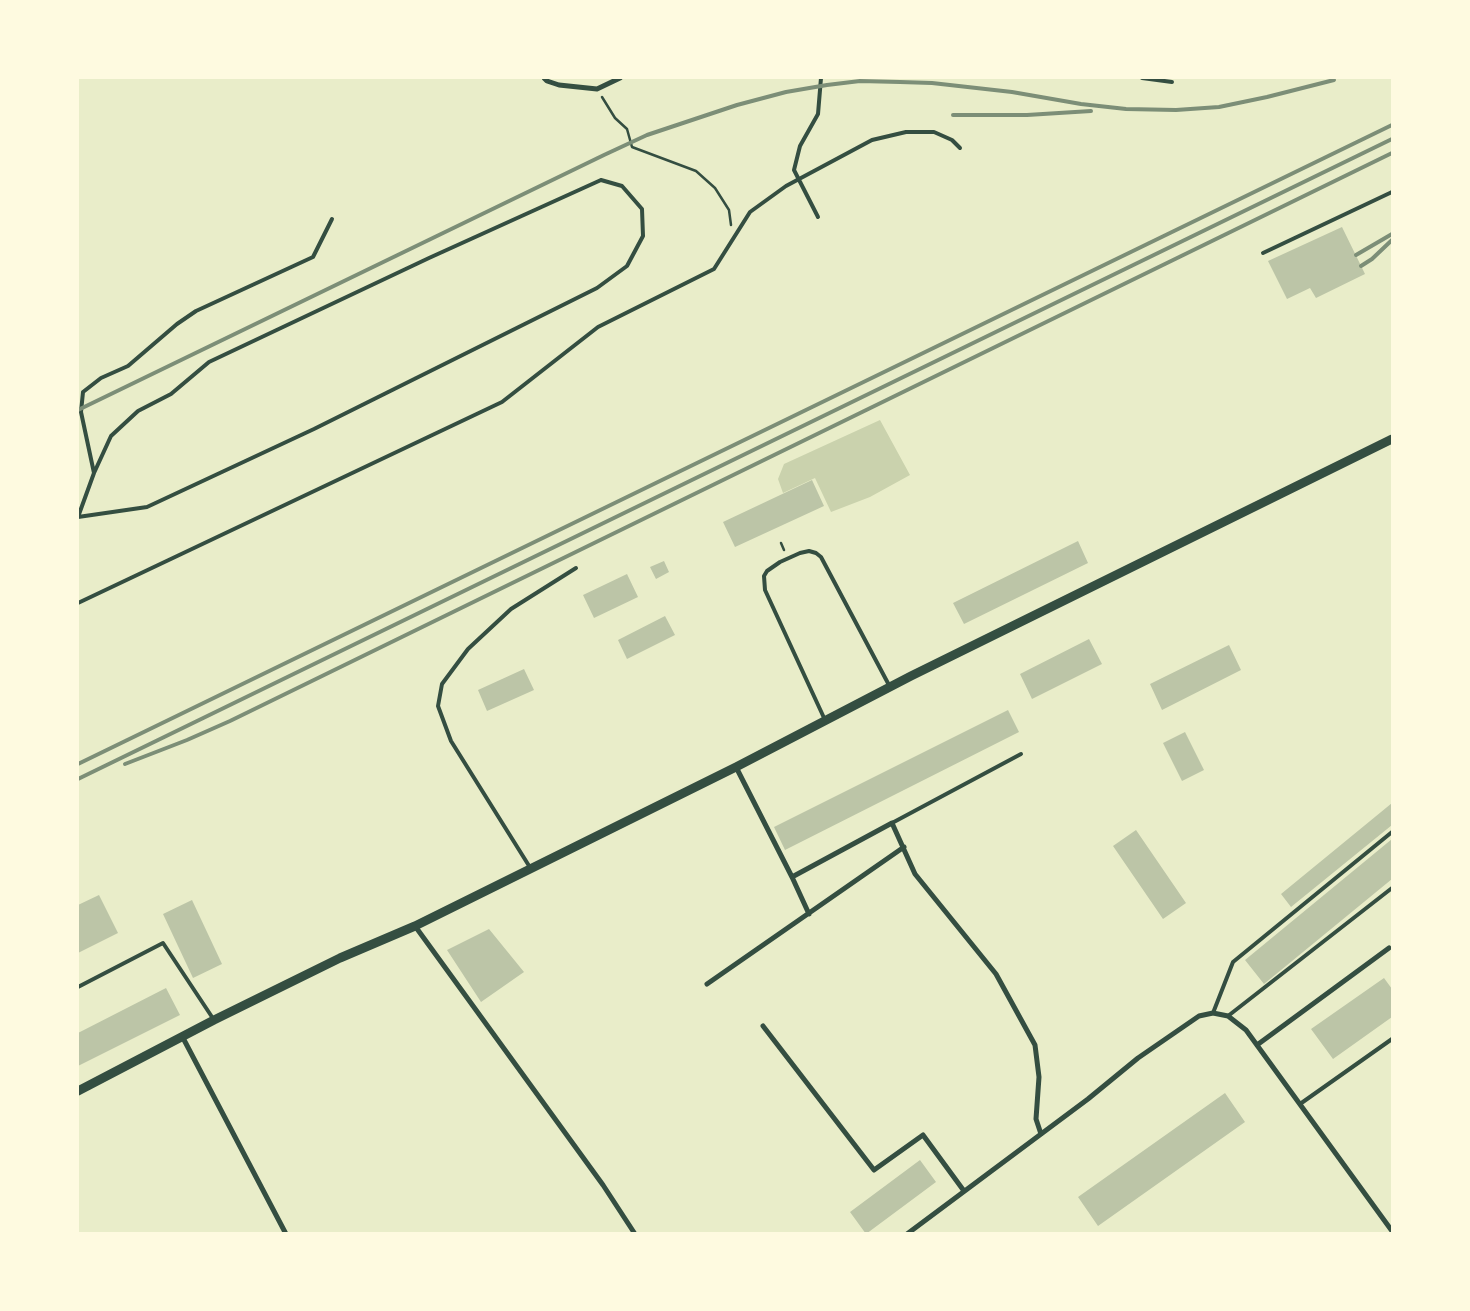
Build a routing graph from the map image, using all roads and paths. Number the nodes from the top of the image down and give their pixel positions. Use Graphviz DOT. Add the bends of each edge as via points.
graph roads {
  1 [pos="544,78"];
  2 [pos="620,78"];
  3 [pos="821,78"];
  4 [pos="1142,78"];
  5 [pos="1172,82"];
  6 [pos="597,89"];
  7 [pos="960,148"];
  8 [pos="798,180"];
  9 [pos="1392,192"];
  10 [pos="818,217"];
  11 [pos="332,219"];
  12 [pos="731,241"];
  13 [pos="1263,253"];
  14 [pos="1392,439"];
  15 [pos="94,473"];
  16 [pos="78,517"];
  17 [pos="576,568"];
  18 [pos="78,603"];
  19 [pos="890,687"];
  20 [pos="825,720"];
  21 [pos="1021,754"];
  22 [pos="736,767"];
  23 [pos="892,823"];
  24 [pos="1392,832"];
  25 [pos="904,847"];
  26 [pos="531,869"];
  27 [pos="792,877"];
  28 [pos="1392,888"];
  29 [pos="808,914"];
  30 [pos="415,926"];
  31 [pos="1391,947"];
  32 [pos="707,984"];
  33 [pos="78,986"];
  34 [pos="1213,1013"];
  35 [pos="1228,1016"];
  36 [pos="214,1020"];
  37 [pos="763,1026"];
  38 [pos="182,1036"];
  39 [pos="1392,1039"];
  40 [pos="1257,1046"];
  41 [pos="78,1091"];
  42 [pos="1300,1104"];
  43 [pos="1041,1134"];
  44 [pos="964,1191"];
  45 [pos="1392,1231"];
  46 [pos="286,1234"];
  47 [pos="636,1234"];
  48 [pos="907,1234"];
  1 -- 6 [label="street" via="559,85"];
  2 -- 6 [label="street"];
  3 -- 8 [label="lane" via="818,114 800,146 794,170"];
  4 -- 5 [label="lane"];
  6 -- 12 [label="path" via="615,118 627,129 632,147 696,171 715,188 729,210"];
  7 -- 8 [label="lane" via="952,140 934,132 906,132 872,140"];
  8 -- 10 [label="lane"];
  8 -- 12 [label="lane" via="750,212"];
  9 -- 13 [label="lane"];
  11 -- 15 [label="lane" via="313,257 196,311 128,366 101,378 83,392 81,412"];
  12 -- 18 [label="lane" via="714,269 598,327 502,402"];
  14 -- 19 [label="street"];
  15 -- 16 [label="lane"];
  15 -- 16 [label="lane" via="110,436 138,411 171,394 209,362 601,180 622,186 642,209 643,236 627,266 597,288 314,429 147,507"];
  17 -- 26 [label="lane" via="511,609 468,649 442,684 438,706 451,741"];
  19 -- 20 [label="street"];
  19 -- 20 [label="lane" via="821,557 809,551 780,562 764,576 765,590"];
  20 -- 22 [label="street"];
  21 -- 23 [label="lane"];
  22 -- 26 [label="street"];
  22 -- 27 [label="street"];
  23 -- 25 [label="street"];
  23 -- 27 [label="street"];
  24 -- 34 [label="lane" via="1233,962"];
  25 -- 29 [label="street"];
  25 -- 43 [label="street" via="915,874 996,974 1035,1045 1039,1077 1036,1119"];
  26 -- 30 [label="street"];
  27 -- 29 [label="street"];
  28 -- 35 [label="lane"];
  29 -- 32 [label="street"];
  30 -- 36 [label="street" via="340,958"];
  30 -- 47 [label="street"];
  31 -- 40 [label="street"];
  33 -- 36 [label="lane" via="163,943"];
  34 -- 35 [label="street"];
  34 -- 43 [label="street" via="1199,1016 1138,1058"];
  35 -- 40 [label="street" via="1246,1030"];
  36 -- 38 [label="street"];
  37 -- 44 [label="street" via="874,1170 923,1135"];
  38 -- 41 [label="street"];
  38 -- 46 [label="street"];
  39 -- 42 [label="lane"];
  40 -- 42 [label="street"];
  42 -- 45 [label="street"];
  43 -- 44 [label="street"];
  44 -- 48 [label="street"];
}
